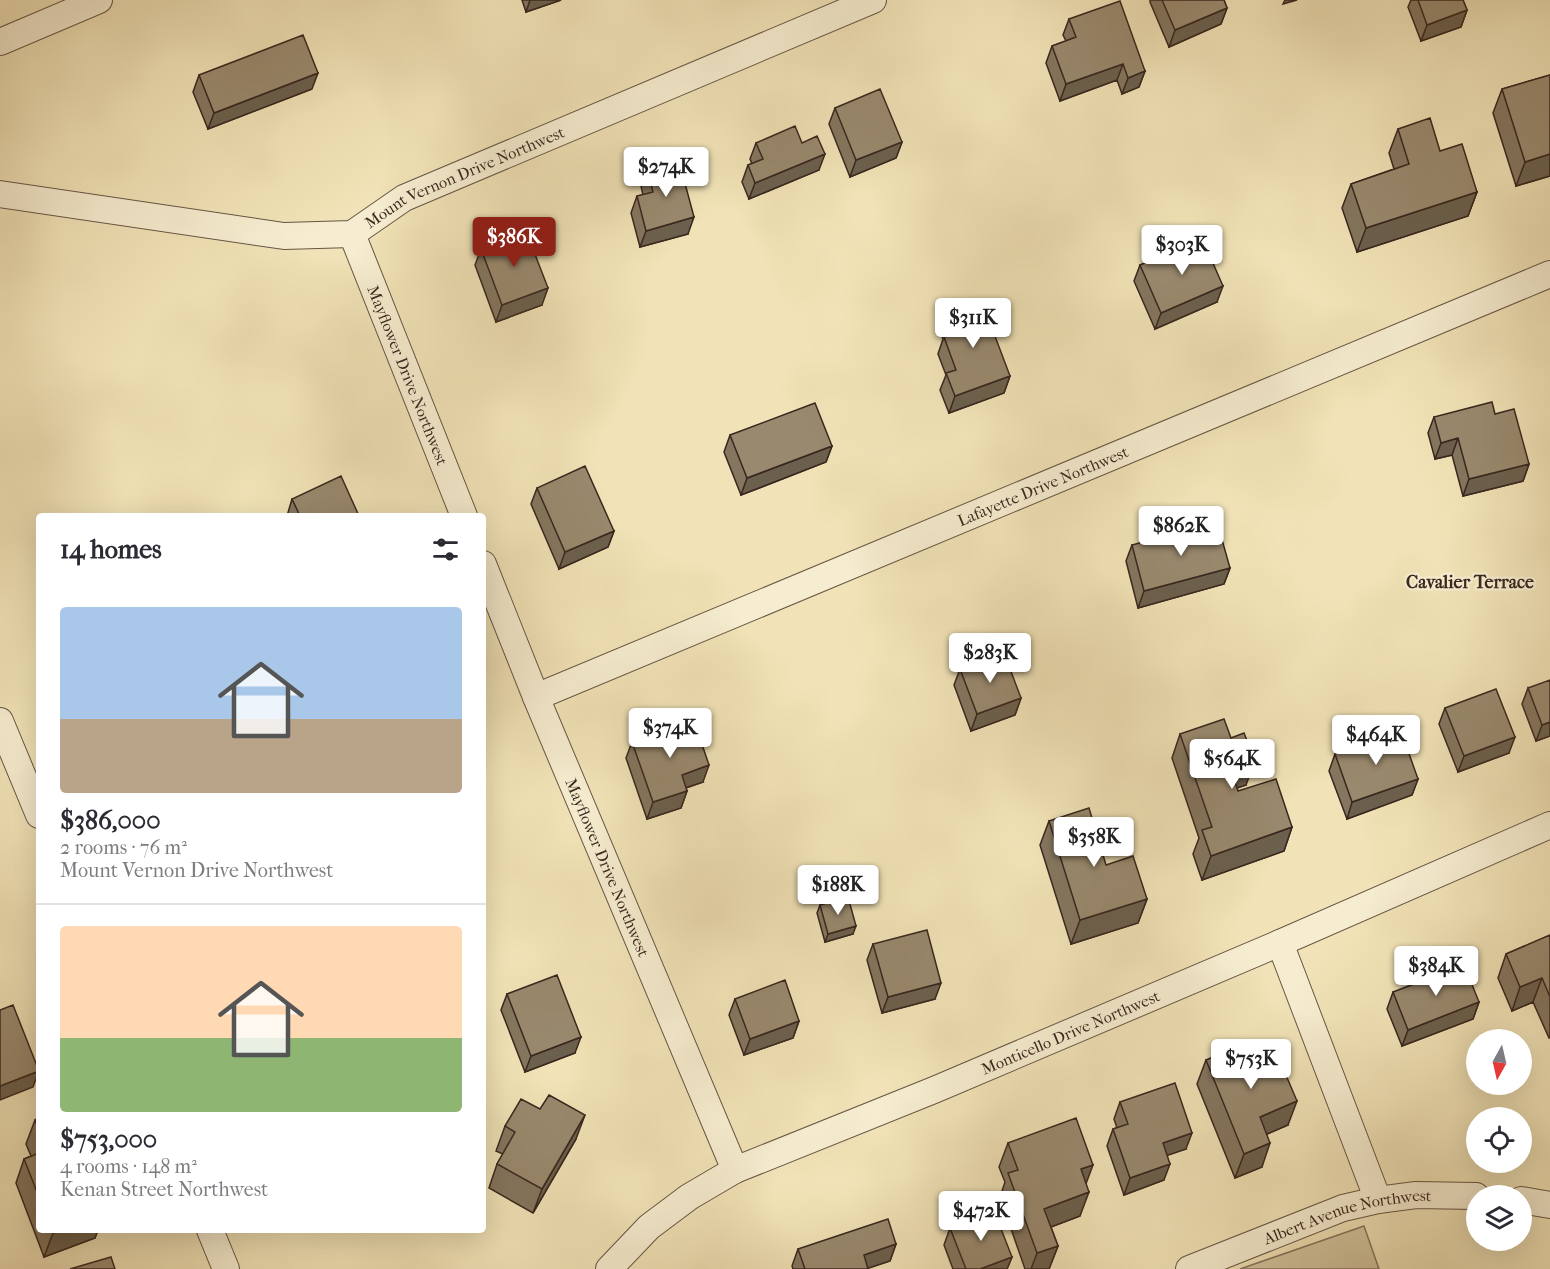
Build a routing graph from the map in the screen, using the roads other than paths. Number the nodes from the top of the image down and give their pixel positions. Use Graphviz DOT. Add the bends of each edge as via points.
graph roads {
  1 [pos="99,0"];
  2 [pos="873,0"];
  3 [pos="0,42"];
  4 [pos="0,194"];
  5 [pos="352,234"];
  6 [pos="1550,274"];
  7 [pos="463,513"];
  8 [pos="486,572"];
  9 [pos="536,697"];
  10 [pos="0,721"];
  11 [pos="36,808"];
  12 [pos="1550,825"];
  13 [pos="1280,943"];
  14 [pos="735,1170"];
  15 [pos="1466,1196"];
  16 [pos="1378,1200"];
  17 [pos="1532,1202"];
  18 [pos="1550,1205"];
  19 [pos="211,1233"];
  20 [pos="226,1269"];
  21 [pos="609,1269"];
  22 [pos="1189,1269"];
  1 -- 3 [label="street"];
  2 -- 5 [label="street, Mount Vernon Drive Northwest" via="404,198"];
  4 -- 5 [label="street, Mount Vernon Drive Northwest" via="284,236"];
  5 -- 7 [label="street, Mayflower Drive Northwest"];
  6 -- 9 [label="street, Lafayette Drive Northwest"];
  8 -- 9 [label="street, Mayflower Drive Northwest"];
  9 -- 14 [label="street, Mayflower Drive Northwest"];
  10 -- 11 [label="street"];
  12 -- 13 [label="street, Monticello Drive Northwest"];
  13 -- 14 [label="street, Monticello Drive Northwest"];
  13 -- 16 [label="street"];
  14 -- 21 [label="street, Monticello Drive Northwest" via="649,1227"];
  15 -- 16 [label="street, Albert Avenue Northwest" via="1416,1195"];
  16 -- 22 [label="street, Albert Avenue Northwest" via="1343,1208"];
  17 -- 18 [label="street"];
  19 -- 20 [label="street"];
}
